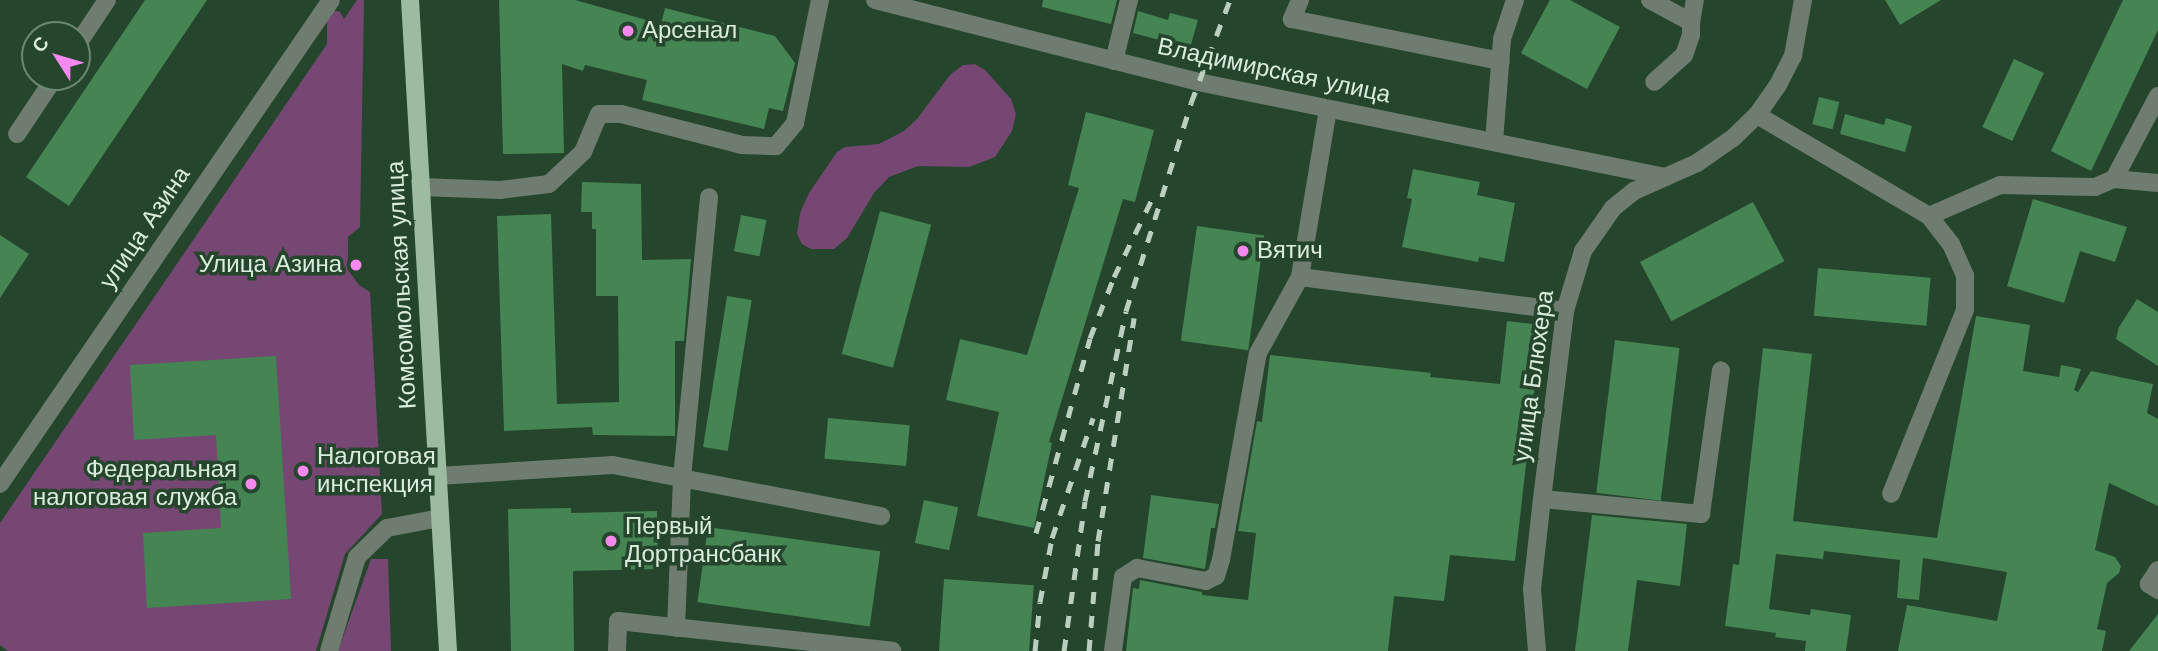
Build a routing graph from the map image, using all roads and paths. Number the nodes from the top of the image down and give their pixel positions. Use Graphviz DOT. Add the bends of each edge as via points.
graph roads {
  1 [pos="107,0"];
  2 [pos="331,0"];
  3 [pos="410,0"];
  4 [pos="820,0"];
  5 [pos="875,0"];
  6 [pos="1129,0"];
  7 [pos="1300,0"];
  8 [pos="1515,0"];
  9 [pos="1650,0"];
  10 [pos="1695,0"];
  11 [pos="1803,0"];
  12 [pos="941,8"];
  13 [pos="1691,22"];
  14 [pos="91,24"];
  15 [pos="1114,61"];
  16 [pos="1501,61"];
  17 [pos="1654,82"];
  18 [pos="46,91"];
  19 [pos="2158,96"];
  20 [pos="1328,108"];
  21 [pos="1757,115"];
  22 [pos="17,134"];
  23 [pos="1494,141"];
  24 [pos="1665,177"];
  25 [pos="2114,179"];
  26 [pos="2158,183"];
  27 [pos="421,187"];
  28 [pos="709,197"];
  29 [pos="1929,216"];
  30 [pos="1300,277"];
  31 [pos="1565,311"];
  32 [pos="1721,370"];
  33 [pos="438,476"];
  34 [pos="682,478"];
  35 [pos="0,485"];
  36 [pos="1891,494"];
  37 [pos="1542,499"];
  38 [pos="881,516"];
  39 [pos="440,518"];
  40 [pos="2158,570"];
  41 [pos="2158,590"];
  42 [pos="676,628"];
  43 [pos="329,651"];
  44 [pos="448,651"];
  45 [pos="617,651"];
  46 [pos="892,651"];
  47 [pos="1113,651"];
  48 [pos="1537,651"];
  1 -- 14 [label="street"];
  2 -- 35 [label="street, улица Азина"];
  3 -- 27 [label="main road, Комсомольская улица"];
  4 -- 27 [label="street" via="795,123 776,146 742,145 621,114 599,114 583,152 550,184 500,190"];
  5 -- 12 [label="street, Владимирская улица"];
  6 -- 15 [label="street"];
  7 -- 16 [label="street" via="1292,19"];
  8 -- 16 [label="street"];
  9 -- 13 [label="street"];
  10 -- 13 [label="street"];
  11 -- 21 [label="street, улица Блюхера" via="1793,56"];
  12 -- 15 [label="street, Владимирская улица"];
  13 -- 17 [label="street" via="1684,55"];
  15 -- 20 [label="street, Владимирская улица"];
  16 -- 23 [label="street"];
  18 -- 22 [label="street"];
  19 -- 25 [label="street"];
  20 -- 23 [label="street, Владимирская улица"];
  20 -- 30 [label="street"];
  21 -- 24 [label="street, улица Блюхера" via="1697,163"];
  21 -- 29 [label="street"];
  23 -- 24 [label="street, Владимирская улица"];
  24 -- 31 [label="street, улица Блюхера" via="1634,191 1595,229 1583,251"];
  25 -- 26 [label="street"];
  25 -- 29 [label="street" via="2095,187 2000,185"];
  27 -- 33 [label="main road, Комсомольская улица"];
  28 -- 34 [label="street"];
  29 -- 36 [label="street" via="1951,244 1965,276 1965,310"];
  30 -- 31 [label="street"];
  30 -- 47 [label="street" via="1258,353 1216,576 1206,581 1137,568 1123,577"];
  31 -- 37 [label="street, улица Блюхера"];
  32 -- 37 [label="street" via="1702,514"];
  33 -- 34 [label="street" via="613,465"];
  33 -- 39 [label="main road, Комсомольская улица"];
  34 -- 38 [label="street"];
  34 -- 42 [label="street"];
  37 -- 48 [label="street, улица Блюхера" via="1532,589"];
  39 -- 43 [label="street" via="387,528 357,557"];
  39 -- 44 [label="main road, Комсомольская улица"];
  40 -- 41 [label="street" via="2148,584"];
  42 -- 45 [label="street" via="618,621"];
  42 -- 46 [label="street"];
}
